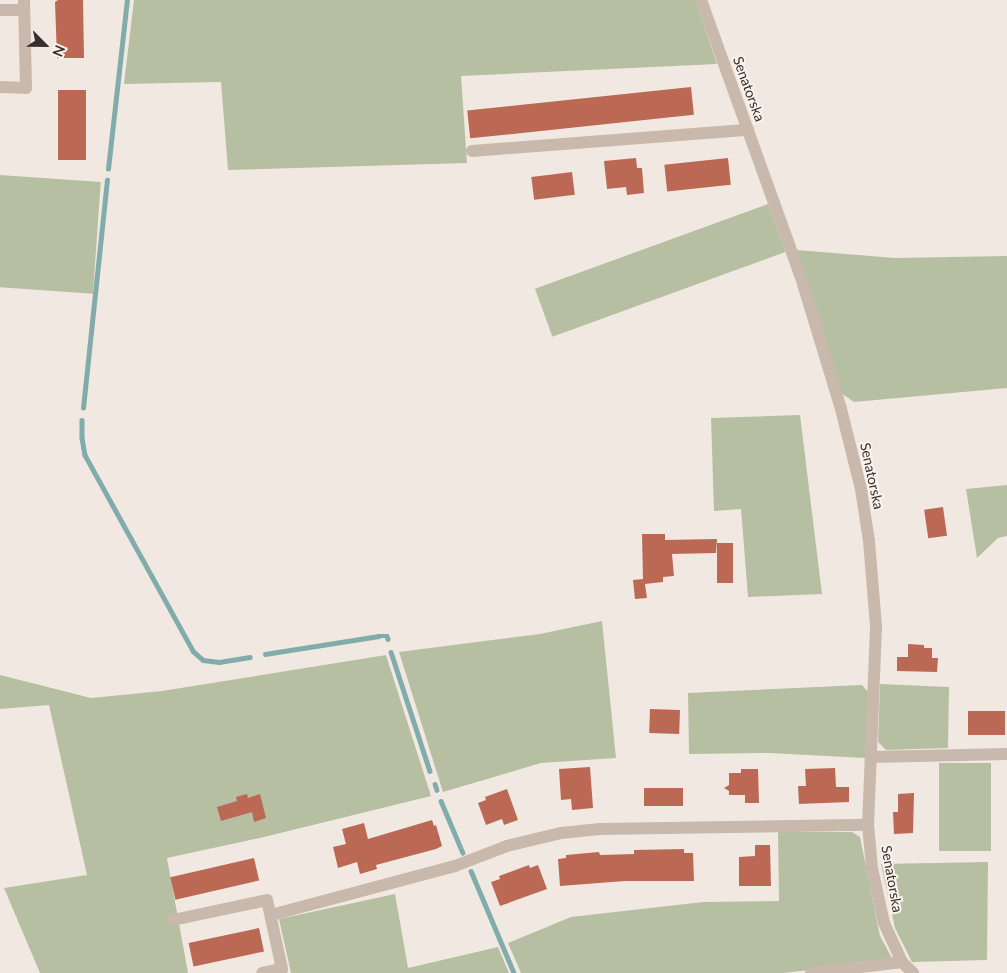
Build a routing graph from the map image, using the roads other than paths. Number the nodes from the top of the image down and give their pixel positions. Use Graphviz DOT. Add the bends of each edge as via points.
graph roads {
  1 [pos="701,0"];
  2 [pos="24,5"];
  3 [pos="0,10"];
  4 [pos="0,87"];
  5 [pos="748,130"];
  6 [pos="472,151"];
  7 [pos="1007,754"];
  8 [pos="872,757"];
  9 [pos="868,825"];
  10 [pos="271,915"];
  11 [pos="173,920"];
  12 [pos="902,962"];
  13 [pos="262,973"];
  14 [pos="812,973"];
  15 [pos="913,973"];
  1 -- 5 [label="street, Senatorska"];
  2 -- 3 [label="street"];
  2 -- 4 [label="street" via="26,88"];
  5 -- 6 [label="street"];
  5 -- 8 [label="street, Senatorska" via="803,284 841,409 861,489 876,627"];
  7 -- 8 [label="street"];
  8 -- 9 [label="street, Senatorska"];
  9 -- 10 [label="street" via="637,828 561,833 516,844 455,866"];
  9 -- 12 [label="street, Senatorska" via="872,868 884,923"];
  10 -- 11 [label="street" via="267,900"];
  10 -- 13 [label="street" via="282,969"];
  12 -- 14 [label="street"];
  12 -- 15 [label="street, Senatorska"];
}
